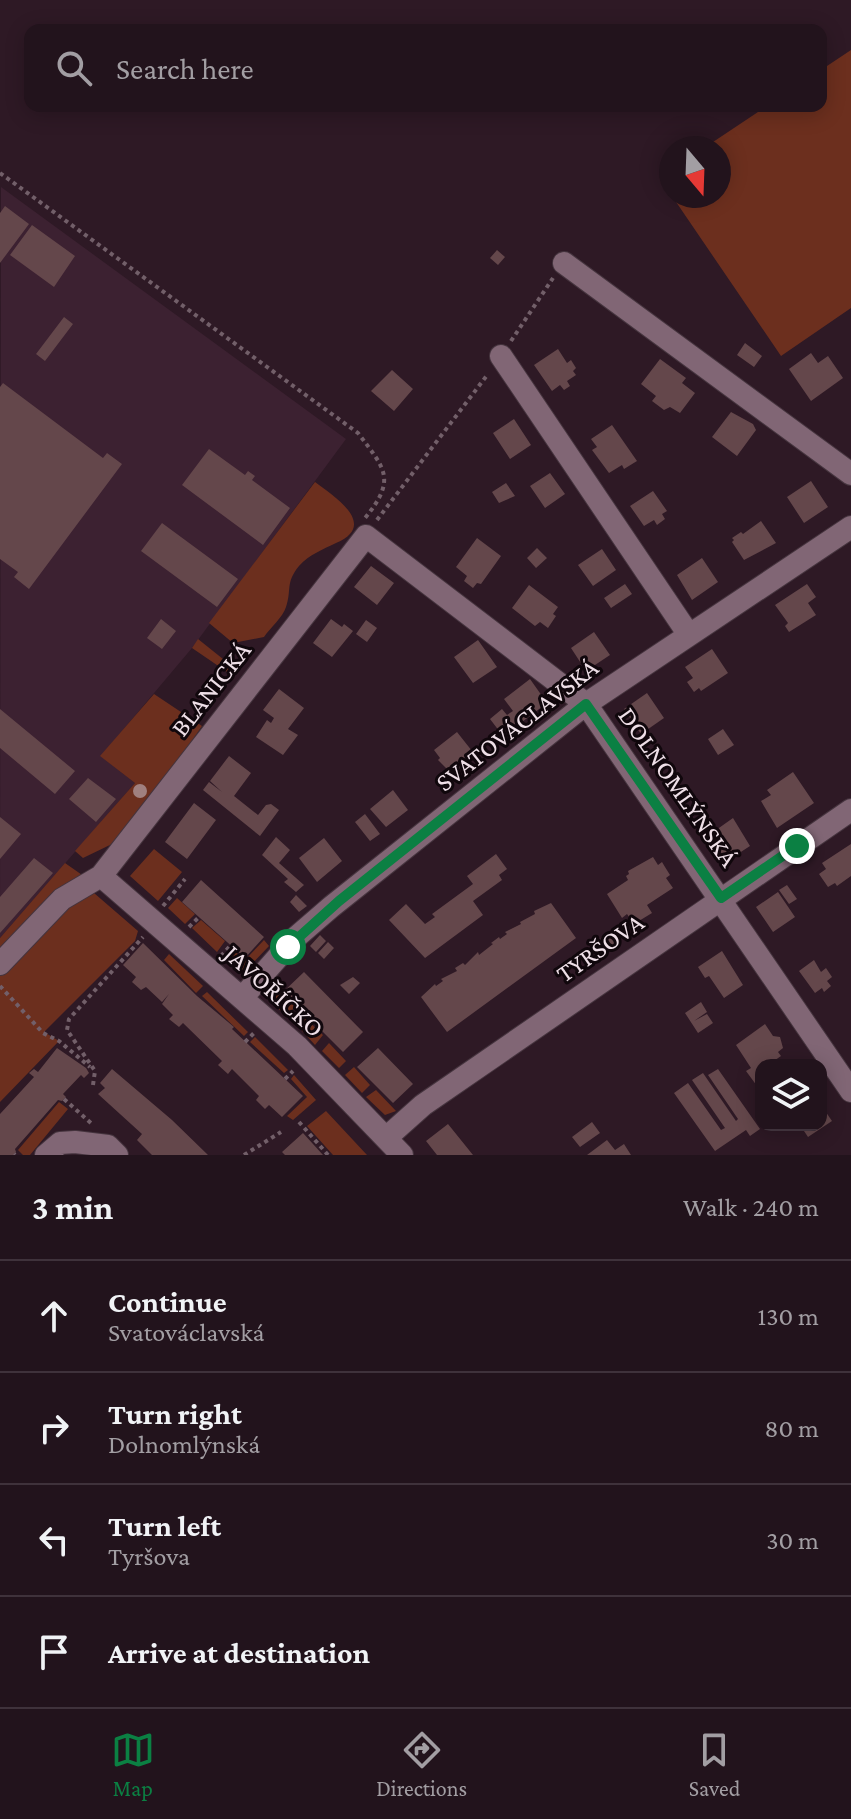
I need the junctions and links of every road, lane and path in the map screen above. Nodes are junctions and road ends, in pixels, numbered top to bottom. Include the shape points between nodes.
1 (0, 173) edge
2 (564, 263) joint
3 (501, 356) junction
4 (851, 474) edge
5 (851, 527) edge
6 (364, 528) junction
7 (689, 635) junction
8 (586, 704) junction
9 (851, 810) edge
10 (101, 876) junction
11 (185, 879) dead end
12 (721, 898) junction
13 (162, 908) dead end
14 (199, 917) dead end
15 (187, 929) dead end
16 (150, 930) dead end
17 (231, 945) dead end
18 (219, 958) dead end
19 (0, 964) edge
20 (0, 986) edge
21 (242, 998) junction
22 (67, 1030) junction
23 (59, 1041) junction
24 (298, 1067) dead end
25 (95, 1071) junction
26 (285, 1079) dead end
27 (93, 1085) dead end
28 (851, 1091) edge
29 (64, 1099) dead end
30 (74, 1108) dead end
31 (299, 1122) dead end
32 (281, 1132) dead end
33 (386, 1138) junction
34 (46, 1155) edge
35 (117, 1155) edge
36 (244, 1155) edge
37 (328, 1155) edge
38 (402, 1155) edge

1 - 6 path via 358,433 380,463 385,484
2 - 3 path
2 - 4 street
3 - 6 path
3 - 7 street
5 - 7 street, SVATOVÁCLAVSKÁ
6 - 8 street, DOLNOMLÝNSKÁ
6 - 10 street, BLANICKÁ
7 - 8 street, SVATOVÁCLAVSKÁ
8 - 12 street, DOLNOMLÝNSKÁ
8 - 21 street, SVATOVÁCLAVSKÁ via 331,907 294,939
9 - 12 street, TYRŠOVA
10 - 19 street via 62,899
10 - 21 street, JAVOŘÍČKO
11 - 13 path
12 - 28 street, DOLNOMLÝNSKÁ
12 - 33 street, TYRŠOVA via 423,1105
14 - 15 path
16 - 22 path via 75,1010
17 - 18 path
20 - 23 path via 43,1033
21 - 33 street, JAVOŘÍČKO
22 - 23 path
22 - 25 path
23 - 25 path
24 - 26 path
25 - 27 path
29 - 30 path
31 - 37 path
32 - 36 path
33 - 38 street, JAVOŘÍČKO
34 - 35 street via 60,1143 75,1142 108,1146

